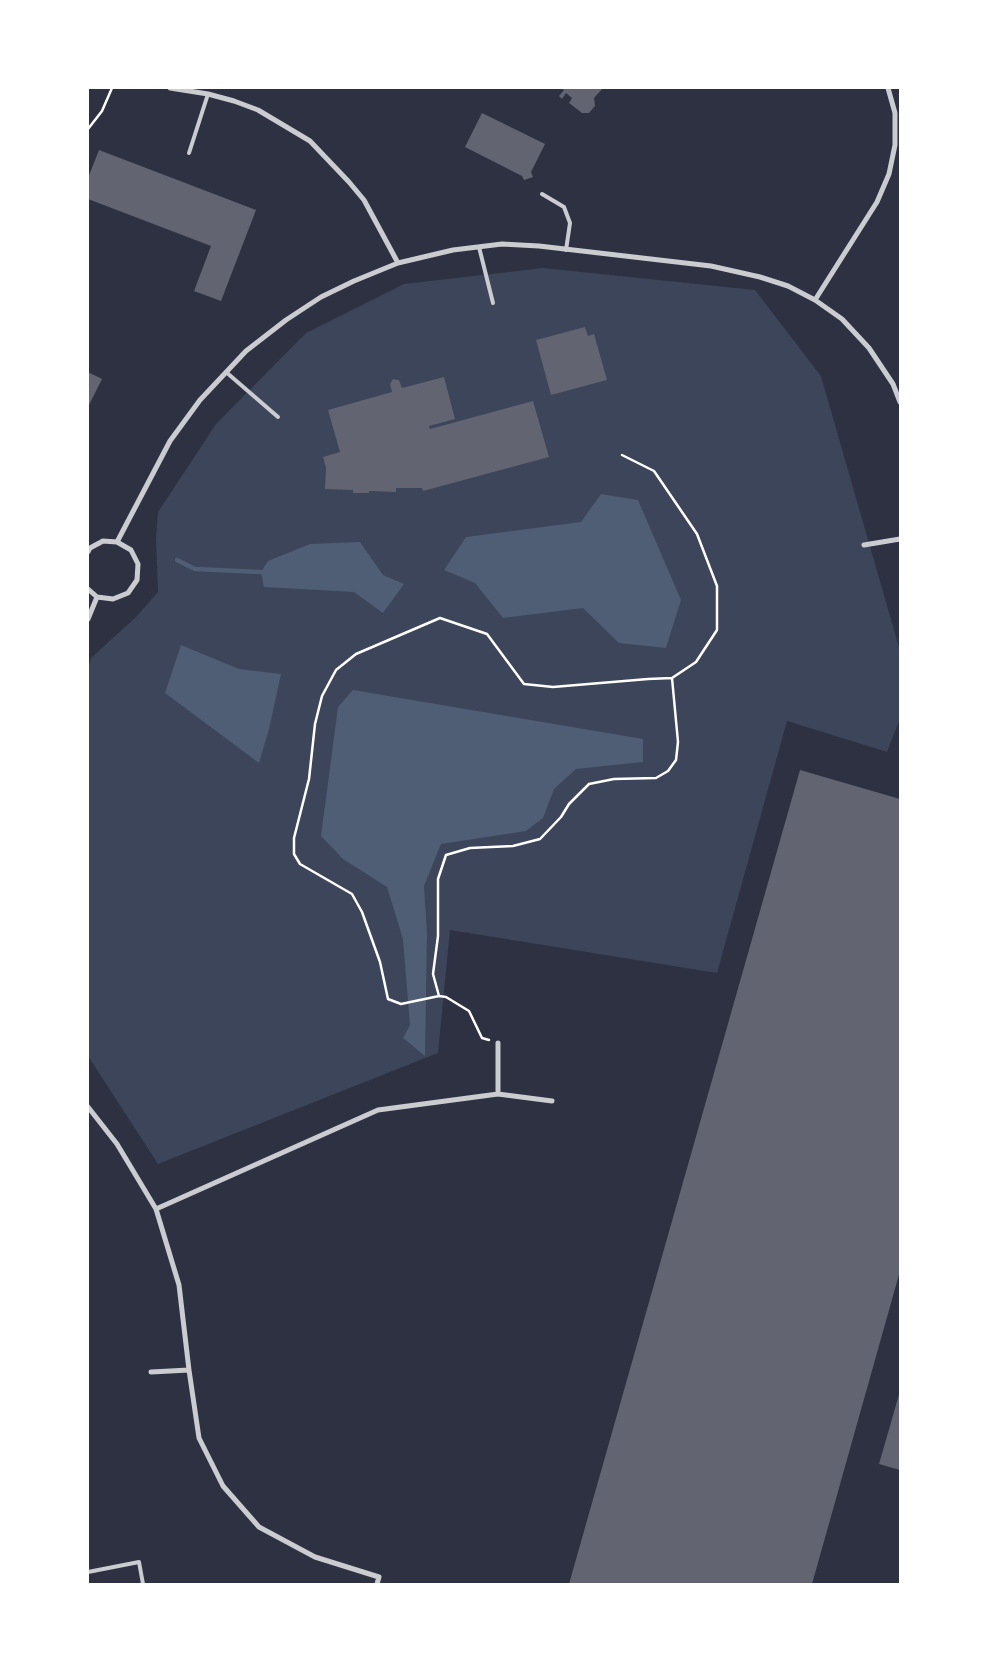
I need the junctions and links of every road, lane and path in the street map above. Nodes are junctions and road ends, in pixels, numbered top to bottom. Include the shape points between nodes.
1 (112, 88) edge
2 (170, 88) edge
3 (888, 88) edge
4 (208, 94) junction
5 (88, 129) edge
6 (189, 154) dead end
7 (542, 194) dead end
8 (479, 247) junction
9 (566, 250) junction
10 (398, 264) junction
11 (815, 300) junction
12 (493, 303) dead end
13 (226, 372) junction
14 (900, 402) edge
15 (278, 417) dead end
16 (622, 455) dead end
17 (900, 539) edge
18 (117, 542) junction
19 (864, 545) dead end
20 (88, 552) edge
21 (88, 589) edge
22 (97, 597) junction
23 (88, 619) edge
24 (672, 678) junction
25 (439, 996) junction
26 (498, 1043) joint
27 (498, 1094) junction
28 (552, 1101) dead end
29 (88, 1107) edge
30 (156, 1209) junction
31 (189, 1370) junction
32 (151, 1372) dead end
33 (88, 1572) edge
34 (143, 1584) edge
35 (377, 1584) edge

1 - 5 path
2 - 4 street
3 - 11 street via 895,113 895,144 889,174 877,202
4 - 6 lane
4 - 10 street via 258,110 310,141 364,200
7 - 9 lane via 564,207 570,223
8 - 9 street via 502,244
8 - 10 street
8 - 12 lane
9 - 11 street via 737,270 788,286
10 - 13 street via 354,280 321,298 246,350
11 - 14 street via 842,319 869,348 893,384
13 - 15 lane
13 - 18 street via 200,400 170,441
16 - 24 path via 654,471 697,534 717,586 717,630 696,662
17 - 19 street
18 - 20 street via 103,541
18 - 22 street via 131,550 135,557 137,580 128,593 113,599
21 - 22 street
22 - 23 street
24 - 25 path via 678,742 676,760 668,771 656,778 614,779 589,784 540,838 513,846 470,848 446,855 438,879 434,974
24 - 25 path via 553,687 524,684 487,634 440,618 356,654 336,670 322,696 315,724 309,779 294,838 294,854 300,864 352,894 380,962 388,999 401,1004
25 - 26 path via 469,1011 482,1038
26 - 27 street
27 - 28 street
27 - 30 street via 378,1110
29 - 30 street via 117,1144
30 - 31 street via 179,1285
31 - 32 street
31 - 35 street via 199,1438 223,1486 259,1527 315,1557 379,1577
33 - 34 lane via 139,1562

